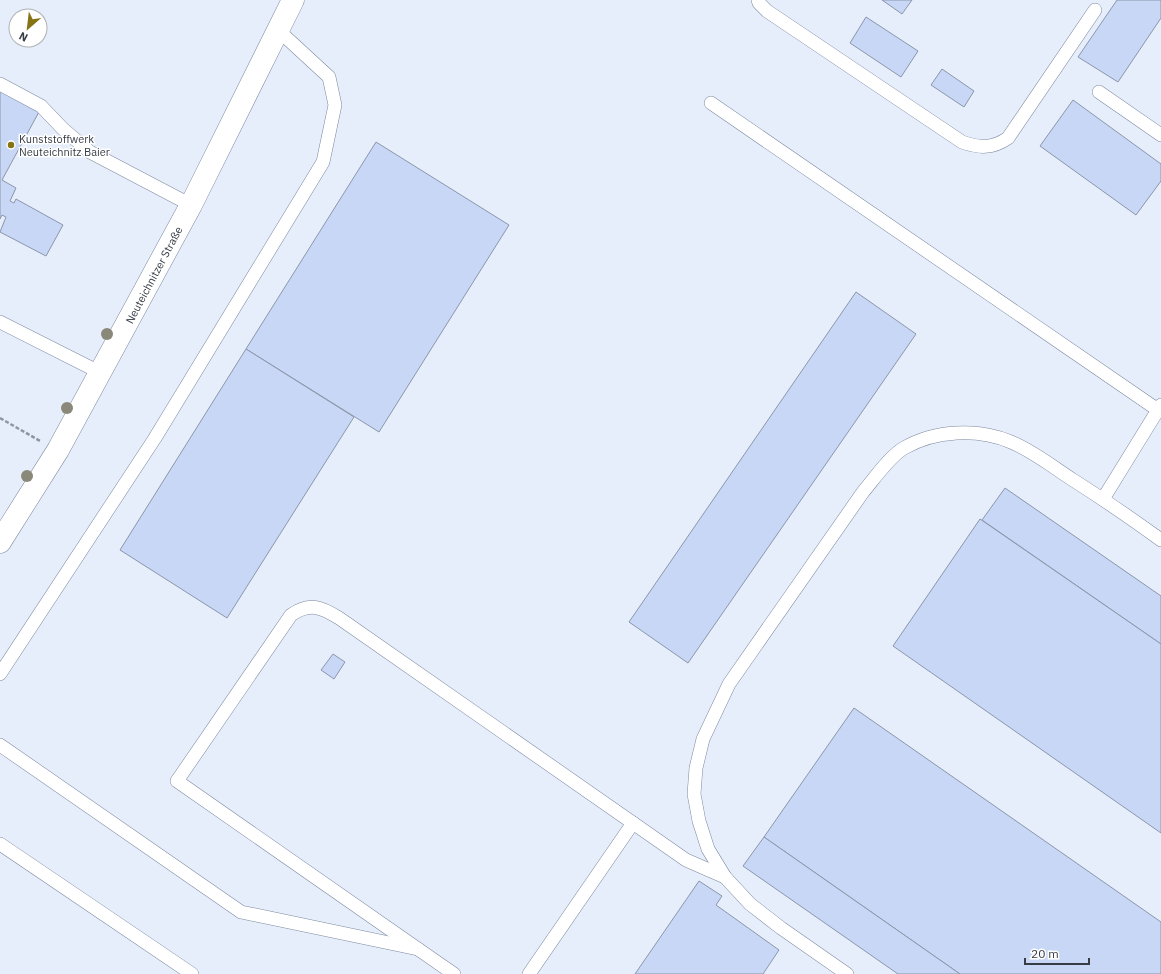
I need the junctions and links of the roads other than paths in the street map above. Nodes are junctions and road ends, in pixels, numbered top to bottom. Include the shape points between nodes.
1 (293, 0) edge
2 (758, 0) edge
3 (1095, 10) dead end
4 (278, 30) junction
5 (0, 84) edge
6 (1100, 92) dead end
7 (712, 103) dead end
8 (1161, 135) edge
9 (191, 205) junction
10 (0, 322) edge
11 (101, 373) junction
12 (1159, 407) edge
13 (1103, 499) junction
14 (1161, 540) edge
15 (0, 542) edge
16 (0, 674) edge
17 (0, 745) edge
18 (633, 823) junction
19 (0, 844) edge
20 (725, 877) junction
21 (418, 949) junction
22 (192, 974) edge
23 (454, 974) edge
24 (529, 974) edge
25 (847, 974) edge

1 - 4 street, Neuteichnitzer Straße
2 - 3 lane via 767,10 962,142 973,146 998,145 1008,138
4 - 9 street, Neuteichnitzer Straße
4 - 16 lane via 329,77 335,105 323,162 155,438
5 - 9 lane via 41,106 90,152
6 - 8 lane
7 - 12 lane
9 - 11 street, Neuteichnitzer Straße
10 - 11 lane
11 - 15 street, Neuteichnitzer Straße via 58,450
12 - 13 lane
13 - 14 lane
13 - 20 lane via 1032,453 1010,442 975,433 957,432 924,440 904,448 887,464 863,492 729,684 702,739 694,794 708,849
17 - 21 lane via 241,912
18 - 20 lane via 686,860
18 - 21 lane via 339,618 326,610 312,606 300,609 291,615 177,781
18 - 24 lane
19 - 22 lane
20 - 25 lane via 750,904
21 - 23 lane

